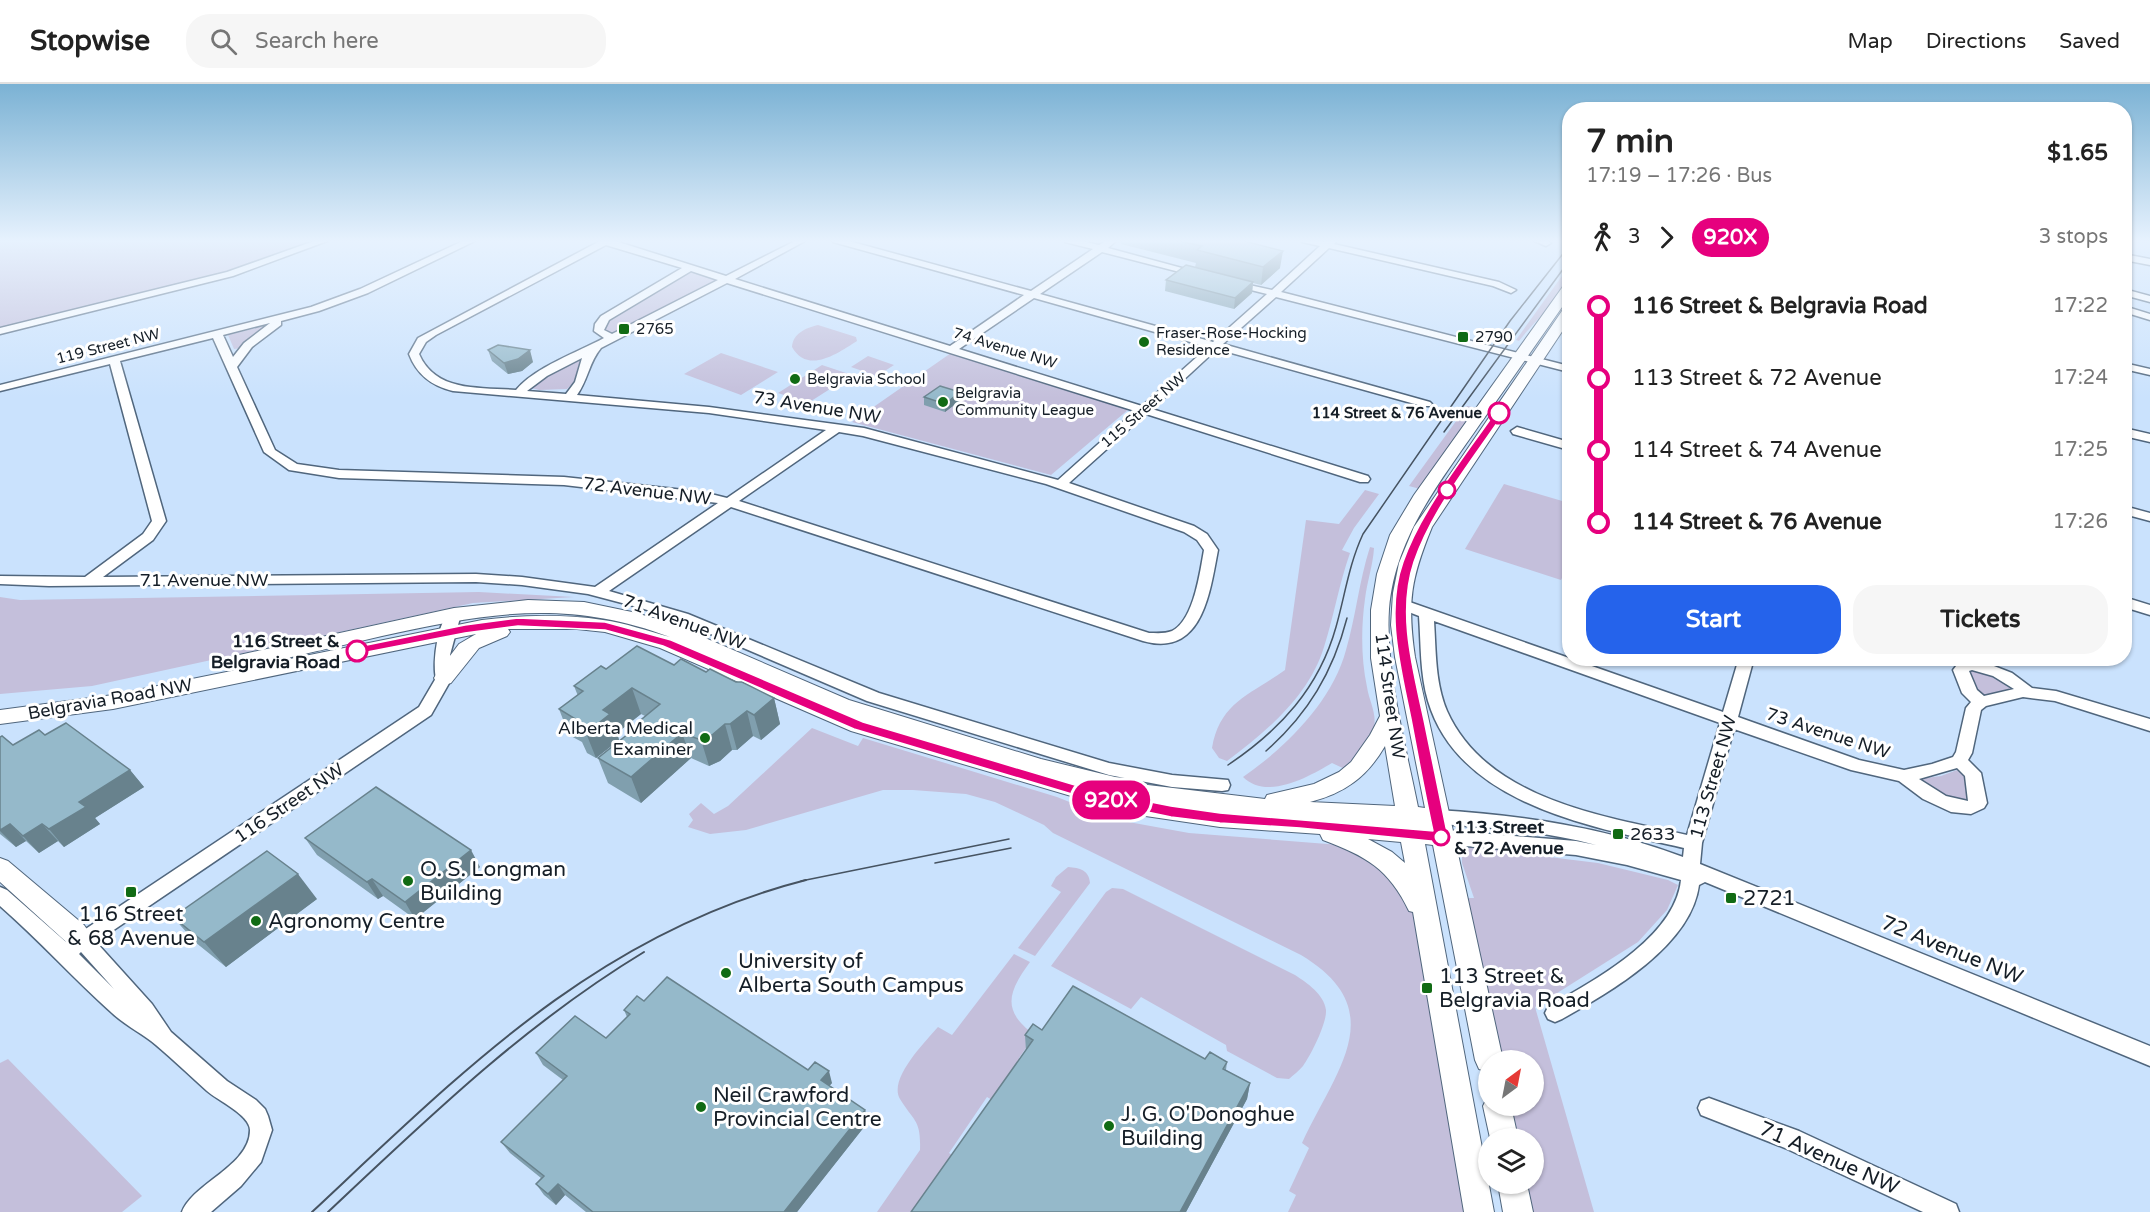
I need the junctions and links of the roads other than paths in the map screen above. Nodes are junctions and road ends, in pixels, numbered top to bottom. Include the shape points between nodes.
1 (155, 293) edge
2 (359, 293) edge
3 (507, 293) edge
4 (648, 293) edge
5 (701, 293) edge
6 (772, 293) edge
7 (1027, 293) edge
8 (1275, 293) joint
9 (1032, 294) junction
10 (2132, 294) edge
11 (2150, 299) edge
12 (1562, 300) edge
13 (2132, 312) edge
14 (293, 316) junction
15 (2150, 317) edge
16 (1562, 319) edge
17 (0, 331) edge
18 (218, 334) junction
19 (612, 338) junction
20 (600, 345) junction
21 (1215, 347) junction
22 (952, 349) junction
23 (1528, 358) junction
24 (114, 360) junction
25 (232, 366) junction
26 (1562, 367) edge
27 (2132, 368) edge
28 (2150, 372) edge
29 (0, 388) edge
30 (519, 394) junction
31 (570, 397) junction
32 (1426, 404) dead end
33 (1144, 409) junction
34 (837, 428) junction
35 (1517, 431) dead end
36 (2132, 434) edge
37 (2150, 438) edge
38 (1562, 444) edge
39 (1364, 479) dead end
40 (1060, 485) junction
41 (729, 502) junction
42 (2132, 512) edge
43 (2150, 517) edge
44 (0, 580) edge
45 (90, 580) junction
46 (597, 592) junction
47 (1401, 604) junction
48 (2132, 604) edge
49 (2150, 610) edge
50 (1426, 613) junction
51 (543, 622) junction
52 (451, 623) junction
53 (1174, 636) joint
54 (1562, 661) edge
55 (1575, 666) edge
56 (1744, 666) edge
57 (1964, 666) edge
58 (1974, 666) edge
59 (444, 678) junction
60 (2027, 692) junction
61 (1981, 702) junction
62 (0, 704) edge
63 (1390, 716) junction
64 (0, 717) edge
65 (1729, 721) junction
66 (2150, 725) edge
67 (1959, 761) junction
68 (1904, 776) junction
69 (1222, 784) dead end
70 (1255, 805) junction
71 (1300, 823) junction
72 (1439, 827) junction
73 (1412, 834) junction
74 (1693, 843) junction
75 (0, 868) edge
76 (1691, 871) junction
77 (0, 895) edge
78 (1429, 931) junction
79 (74, 947) junction
80 (1555, 1013) dead end
81 (1487, 1050) edge
82 (2150, 1056) edge
83 (1709, 1108) dead end
84 (1515, 1194) edge
85 (193, 1212) edge
86 (1479, 1212) edge
87 (1518, 1212) edge
88 (1948, 1212) edge

1 - 17 street
2 - 14 street, 119 Street NW
3 - 30 street, 73 Avenue NW via 432,333 422,340 414,354 420,367 438,384
4 - 19 street via 600,324 599,331
5 - 19 street
6 - 22 street, 74 Avenue NW
7 - 9 street
8 - 21 street, 115 Street NW
8 - 23 street
9 - 21 street
9 - 22 street
10 - 11 street
12 - 23 main road, 114 Street NW
13 - 15 street
14 - 18 street, 119 Street NW
14 - 25 street, 119 Street NW via 256,338
16 - 23 main road, 114 Street NW
18 - 24 street, 119 Street NW
18 - 25 street, 72 Avenue NW
19 - 20 street
20 - 30 street via 543,374
20 - 31 street via 589,354 581,380
21 - 32 street
21 - 33 street, 115 Street NW
22 - 33 street, 74 Avenue NW
23 - 26 street
23 - 47 main road, 114 Street NW via 1423,527 1408,563
23 - 63 main road, 114 Street NW via 1420,500 1394,548 1380,610 1381,658
24 - 29 street, 119 Street NW
24 - 45 street via 159,521 148,537
25 - 41 street, 72 Avenue NW via 270,452 293,467 339,474 564,481
27 - 28 street
30 - 31 street, 73 Avenue NW
31 - 34 street, 73 Avenue NW via 709,410
33 - 39 street, 74 Avenue NW
33 - 40 street, 115 Street NW
34 - 40 street, 73 Avenue NW
34 - 41 street
35 - 38 street
36 - 37 street
40 - 53 street, 73 Avenue NW via 1189,529 1210,547 1194,619
41 - 46 street
41 - 53 street, 72 Avenue NW via 1132,634 1148,638
42 - 43 street
44 - 45 street, 71 Avenue NW
45 - 46 street, 71 Avenue NW via 476,578
46 - 69 street, 71 Avenue NW via 682,617 873,697 1109,769 1172,781
47 - 50 street, 73 Avenue NW
47 - 72 main road, 114 Street NW via 1405,657
48 - 49 street
50 - 54 street, 73 Avenue NW
50 - 74 street via 1436,702 1446,725 1469,754 1499,779 1547,805
51 - 52 main road, Belgravia Road NW
51 - 59 main road via 470,644
51 - 71 main road, Belgravia Road NW via 605,626 667,643 858,726 1095,796 1171,812
52 - 59 street, 116 Street NW via 441,671
52 - 62 main road, Belgravia Road NW via 120,688
52 - 64 main road, Belgravia Road NW via 113,702
52 - 70 main road, Belgravia Road NW via 486,609 553,607 632,618 695,640 831,700 936,735 1147,793
55 - 65 street, 73 Avenue NW
56 - 65 street, 113 Street NW
57 - 61 street via 1961,670 1970,693
58 - 60 street via 2018,683
59 - 79 street, 116 Street NW via 426,711
60 - 61 street
60 - 66 street via 2056,696
61 - 67 street via 1974,708
63 - 70 main road via 1367,760 1349,777 1328,789
63 - 73 main road, 114 Street NW
65 - 68 street, 73 Avenue NW via 1857,766
65 - 74 street, 113 Street NW
67 - 68 street, 73 Avenue NW
67 - 68 street, 73 Avenue NW via 1974,776 1978,803 1973,808 1951,805
70 - 73 main road, Belgravia Road NW
71 - 73 main road, Belgravia Road NW
71 - 78 main road via 1365,846 1386,858 1412,888
72 - 73 main road
72 - 73 main road, Belgravia Road NW
72 - 76 street, 72 Avenue NW
72 - 76 street, 72 Avenue NW via 1458,832 1548,836 1566,831 1622,843
72 - 81 main road
73 - 78 main road
74 - 76 street, 113 Street NW
75 - 79 main road via 75,932
76 - 80 street, 113 Street NW via 1685,904 1649,950 1599,988
76 - 82 street, 72 Avenue NW
77 - 79 street
78 - 86 main road
79 - 85 street via 96,987 219,1088 254,1111 261,1130 253,1154 233,1178
83 - 88 street, 71 Avenue NW via 1791,1139
84 - 87 main road

